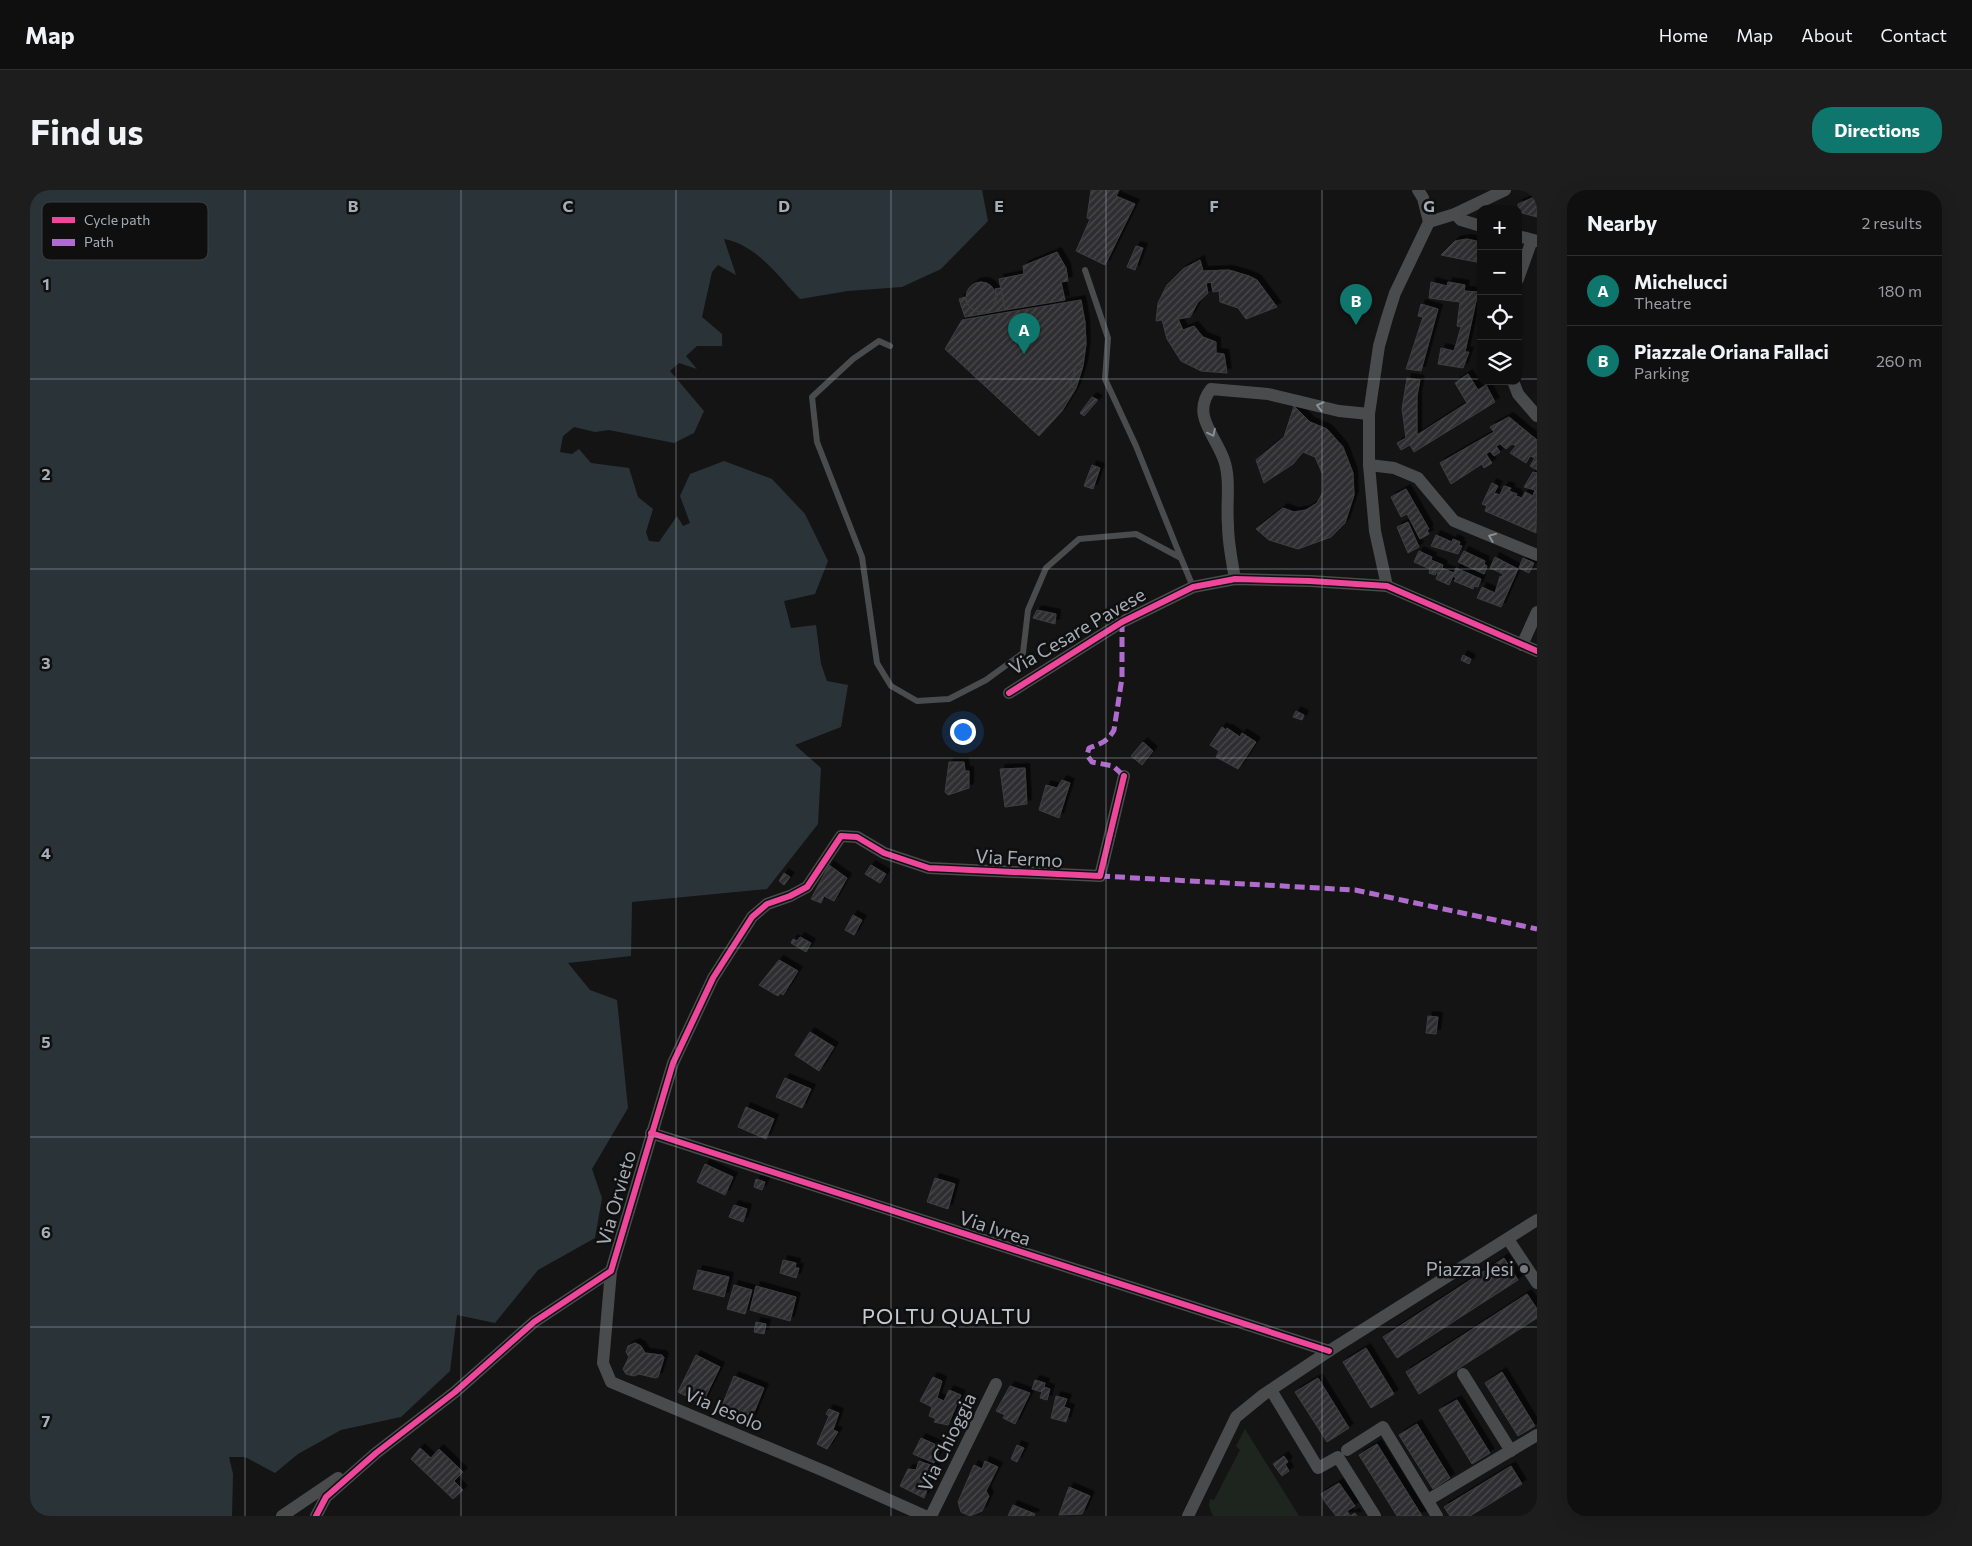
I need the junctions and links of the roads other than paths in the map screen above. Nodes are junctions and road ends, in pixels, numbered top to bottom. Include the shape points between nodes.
1 (1418, 190) edge
2 (1505, 190) edge
3 (1455, 214) junction
4 (1428, 222) junction
5 (1477, 225) edge
6 (1534, 240) edge
7 (1522, 269) edge
8 (1085, 270) dead end
9 (890, 346) dead end
10 (1515, 385) edge
11 (1368, 414) junction
12 (1537, 416) edge
13 (1369, 465) junction
14 (1537, 555) edge
15 (1181, 558) junction
16 (1235, 579) junction
17 (1387, 586) junction
18 (1193, 587) junction
19 (1537, 612) edge
20 (1522, 645) junction
21 (1537, 651) edge
22 (1009, 692) dead end
23 (1124, 776) dead end
24 (841, 836) joint
25 (651, 1133) junction
26 (1537, 1220) edge
27 (1508, 1239) junction
28 (610, 1271) junction
29 (1537, 1282) edge
30 (1330, 1351) junction
31 (1463, 1374) dead end
32 (996, 1384) dead end
33 (1271, 1390) junction
34 (1537, 1435) edge
35 (1347, 1450) dead end
36 (1511, 1451) junction
37 (376, 1453) junction
38 (1428, 1500) junction
39 (282, 1516) edge
40 (316, 1516) edge
41 (925, 1516) edge
42 (932, 1516) edge
43 (1188, 1516) edge
44 (1375, 1516) edge
45 (1438, 1516) edge

1 - 4 street
2 - 3 street
3 - 4 street
3 - 5 street via 1460,220
4 - 11 street via 1389,312 1379,346
6 - 7 street
8 - 15 lane via 1108,338 1105,379
9 - 15 lane via 879,341 854,358 812,397 817,442 862,557 877,663 891,686 917,701 949,699 986,680 1023,653 1028,610 1046,568 1079,539 1136,534
10 - 12 street
11 - 13 street
11 -> 16 street via 1339,411 1268,394 1211,389 1204,399 1202,414 1228,472 1228,526
14 -> 13 street via 1454,521 1418,478 1394,468
13 - 17 street via 1375,531
15 - 18 lane
16 - 17 street, Via Cesare Pavese
16 - 18 street, Via Cesare Pavese
17 - 20 street, Via Cesare Pavese
18 - 22 street, Via Cesare Pavese via 1122,622
19 - 20 street
20 - 21 street, Via Cesare Pavese
23 - 24 street, Via Fermo via 1100,876 929,868 884,854 858,837
24 - 25 street, Via Orvieto via 807,887 767,904 752,917 718,970 688,1026
25 - 28 street, Via Orvieto
25 - 30 street, Via Ivrea
26 - 27 street
27 - 29 street
27 - 30 street
28 - 37 street, Via Orvieto via 534,1322 455,1392
28 - 41 street, Via Jesolo via 603,1363 611,1382
30 - 33 street
31 - 36 street
32 - 42 street, Via Chioggia
33 - 43 street via 1236,1417
33 - 44 street via 1318,1468 1338,1457
34 - 36 street
35 - 38 street via 1383,1427
36 - 38 street
37 - 39 street
37 - 40 street, Via Orvieto via 326,1497
38 - 45 street

